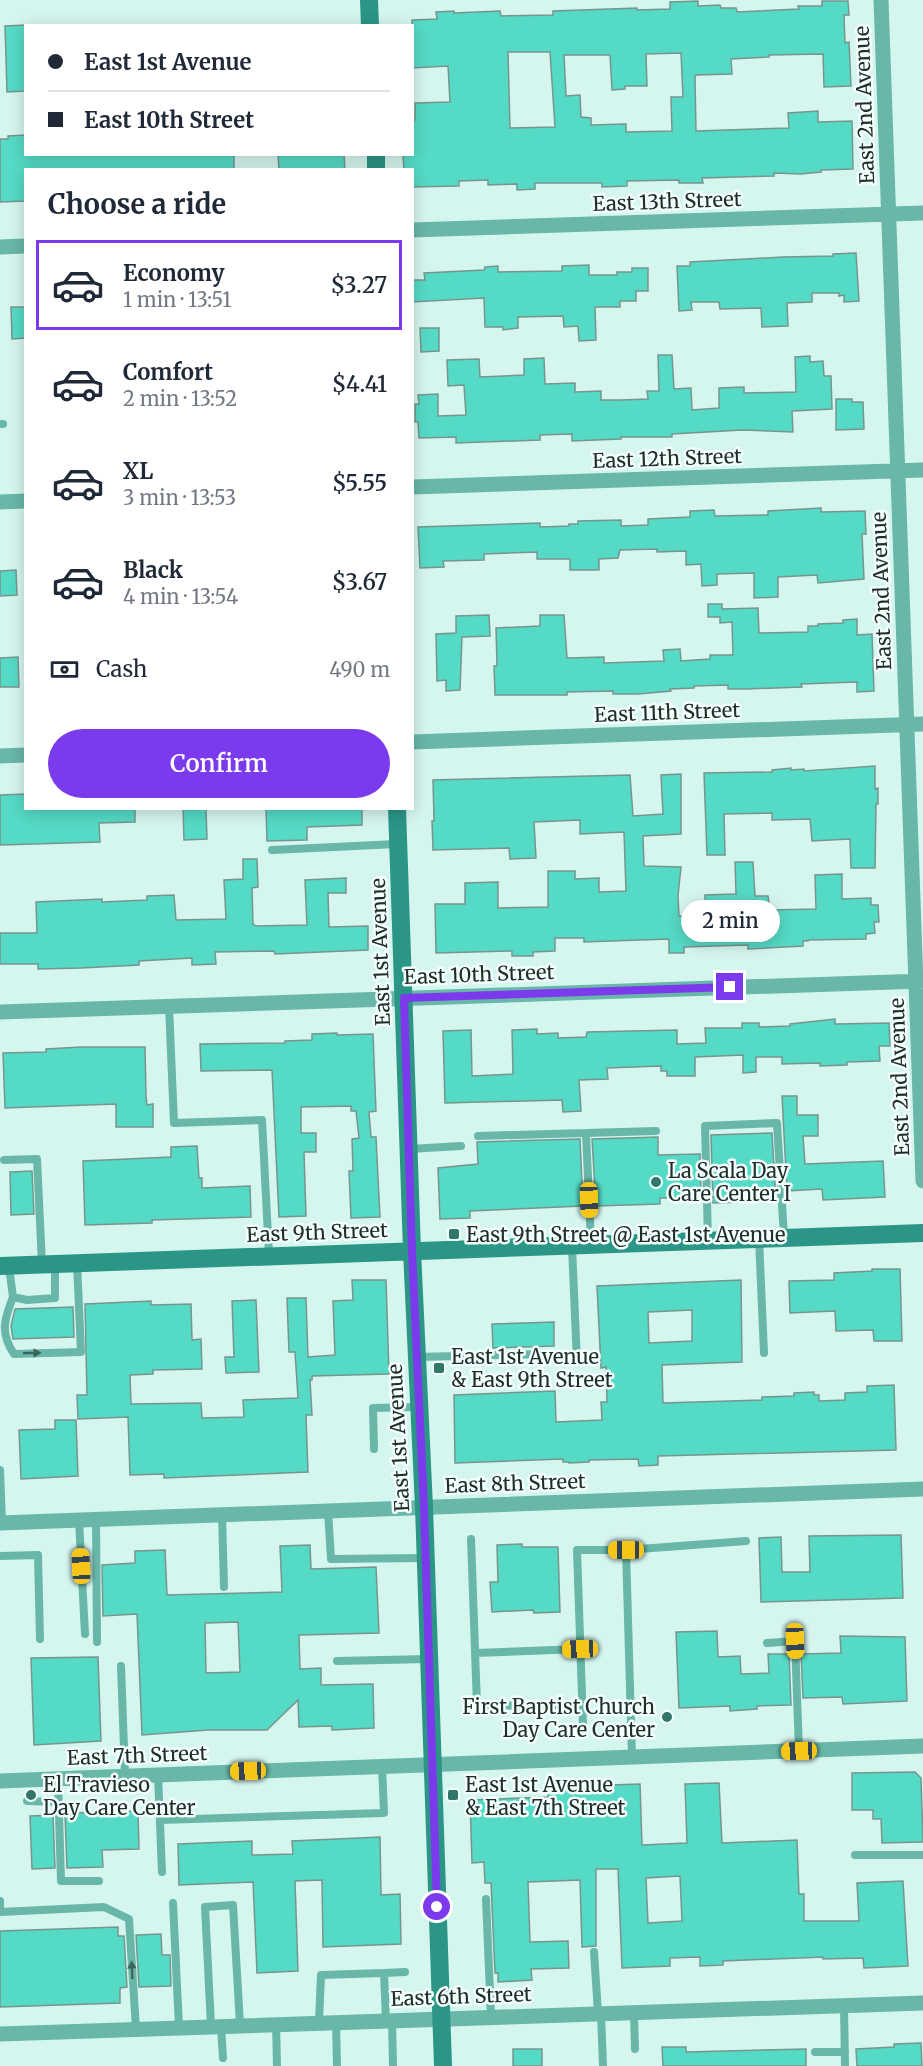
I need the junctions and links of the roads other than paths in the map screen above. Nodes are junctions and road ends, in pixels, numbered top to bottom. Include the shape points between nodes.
1 (369, 0) edge
2 (881, 0) edge
3 (370, 24) edge
4 (923, 213) edge
5 (889, 214) junction
6 (414, 230) edge
7 (24, 246) edge
8 (0, 247) edge
9 (923, 470) edge
10 (897, 471) junction
11 (414, 487) edge
12 (24, 501) edge
13 (0, 502) edge
14 (923, 724) edge
15 (906, 725) junction
16 (414, 742) edge
17 (24, 755) edge
18 (0, 756) edge
19 (397, 810) edge
20 (399, 844) junction
21 (272, 850) dead end
22 (920, 981) edge
23 (404, 998) junction
24 (169, 1006) junction
25 (0, 1012) edge
26 (656, 1131) dead end
27 (586, 1133) junction
28 (478, 1136) dead end
29 (461, 1146) dead end
30 (409, 1149) junction
31 (4, 1160) dead end
32 (923, 1181) edge
33 (923, 1233) edge
34 (784, 1238) junction
35 (759, 1239) junction
36 (708, 1241) junction
37 (591, 1245) junction
38 (572, 1246) junction
39 (412, 1251) junction
40 (269, 1256) junction
41 (77, 1263) junction
42 (48, 1264) junction
43 (4, 1265) edge
44 (14, 1297) junction
45 (764, 1353) dead end
46 (546, 1354) dead end
47 (417, 1358) junction
48 (577, 1362) dead end
49 (420, 1407) junction
50 (374, 1449) dead end
51 (0, 1470) edge
52 (923, 1489) edge
53 (424, 1507) junction
54 (328, 1511) junction
55 (222, 1515) junction
56 (79, 1520) junction
57 (96, 1520) junction
58 (1, 1523) edge
59 (471, 1539) dead end
60 (746, 1541) dead end
61 (626, 1550) junction
62 (0, 1556) edge
63 (426, 1558) junction
64 (225, 1587) dead end
65 (86, 1634) dead end
66 (40, 1639) dead end
67 (97, 1642) dead end
68 (767, 1643) dead end
69 (580, 1649) junction
70 (476, 1653) junction
71 (429, 1659) junction
72 (338, 1661) dead end
73 (121, 1666) dead end
74 (582, 1705) junction
75 (583, 1725) dead end
76 (923, 1746) edge
77 (799, 1751) junction
78 (632, 1757) junction
79 (432, 1763) junction
80 (382, 1766) junction
81 (158, 1775) junction
82 (125, 1776) junction
83 (58, 1779) junction
84 (0, 1781) edge
85 (27, 1801) dead end
86 (59, 1802) junction
87 (160, 1820) junction
88 (855, 1855) dead end
89 (923, 1855) edge
90 (162, 1872) dead end
91 (99, 1881) dead end
92 (486, 1899) dead end
93 (0, 1901) edge
94 (173, 1903) dead end
95 (0, 1912) edge
96 (594, 1952) dead end
97 (405, 1972) dead end
98 (384, 1973) junction
99 (923, 2003) edge
100 (844, 2005) junction
101 (634, 2012) junction
102 (599, 2013) junction
103 (491, 2016) junction
104 (441, 2018) junction
105 (389, 2020) junction
106 (319, 2022) junction
107 (336, 2022) junction
108 (276, 2024) junction
109 (240, 2025) junction
110 (216, 2026) junction
111 (179, 2027) junction
112 (136, 2029) junction
113 (0, 2034) edge
114 (635, 2049) dead end
115 (815, 2052) dead end
116 (845, 2052) junction
117 (223, 2058) dead end
118 (277, 2066) edge
119 (337, 2066) edge
120 (393, 2066) edge
121 (443, 2066) edge
122 (603, 2066) edge
123 (845, 2066) edge

1 - 3 street
2 - 5 street, East 2nd Avenue
4 - 5 street, East 13th Street
5 - 6 street, East 13th Street
5 - 10 street, East 2nd Avenue
7 - 8 street
9 - 10 street, East 12th Street
10 - 11 street, East 12th Street
10 - 15 street, East 2nd Avenue
12 - 13 street
14 - 15 street, East 11th Street
15 - 16 street, East 11th Street
15 - 22 street, East 2nd Avenue
17 - 18 street
19 - 20 street, East 1st Avenue
20 - 21 lane
20 - 23 street, East 1st Avenue
22 - 23 street, East 10th Street
22 - 32 street, East 2nd Avenue
23 - 24 street, East 10th Street
23 - 30 street, East 1st Avenue
24 - 25 street, East 10th Street
24 - 40 lane via 174,1123 262,1120
26 - 27 lane
27 - 28 lane
27 - 37 lane
29 - 30 lane
30 - 39 street, East 1st Avenue
31 - 42 lane via 37,1159
33 - 34 street, East 9th Street
34 - 35 street, East 9th Street
34 - 36 lane via 777,1123 705,1126
35 - 36 street, East 9th Street
35 - 45 lane
36 - 37 street, East 9th Street
37 - 38 street, East 9th Street
38 - 39 street, East 9th Street
38 - 48 lane
39 - 40 street, East 9th Street
39 - 47 street, East 1st Avenue
40 - 41 street, East 9th Street
41 - 42 street, East 9th Street
44 -> 41 lane via 4,1322 6,1343 14,1354 81,1352
42 - 43 street, East 9th Street
42 - 44 lane via 55,1298
43 - 44 lane
46 - 47 lane
47 - 49 street, East 1st Avenue
49 - 50 lane via 373,1408
49 - 53 street, East 1st Avenue
51 - 58 lane
52 - 53 street, East 8th Street
53 - 54 street, East 8th Street
53 - 63 street, East 1st Avenue
54 - 55 street, East 8th Street
54 - 63 lane via 331,1559
55 - 57 street, East 8th Street
55 - 64 lane
56 - 57 street, East 8th Street
56 - 58 street, East 8th Street
56 - 65 lane
57 - 67 lane
59 - 70 lane
60 - 61 lane
61 - 69 lane via 577,1550
61 - 78 lane
62 - 66 lane via 38,1555
63 - 71 street, East 1st Avenue
68 - 77 lane via 795,1641
69 - 70 lane
69 - 74 lane
70 - 74 lane via 477,1706
71 - 72 lane
71 - 79 street, East 1st Avenue
73 - 82 lane
74 - 75 lane
76 - 77 street, East 7th Street
77 - 78 street, East 7th Street
78 - 79 street, East 7th Street
79 - 80 street, East 7th Street
79 - 104 street, East 1st Avenue
80 - 81 street, East 7th Street
80 - 87 lane via 384,1813
81 - 82 street, East 7th Street
81 - 87 lane
82 - 83 street, East 7th Street
83 - 84 street, East 7th Street
83 - 86 lane
85 - 86 lane
86 - 91 lane via 61,1881
87 - 90 lane
88 - 89 lane
92 - 103 lane
93 - 95 lane
94 - 111 lane
112 -> 95 lane via 129,1919 104,1907
96 - 102 lane
97 - 98 lane
98 - 105 lane
98 - 106 lane via 321,1975
99 - 100 street, East 6th Street
100 - 101 street, East 6th Street
100 - 116 lane
101 - 102 street, East 6th Street
101 - 114 lane
102 - 103 street, East 6th Street
102 - 122 lane
103 - 104 street, East 6th Street
104 - 105 street, East 6th Street
104 - 121 street, East 1st Avenue
105 - 107 street, East 6th Street
105 - 120 lane
106 - 107 street, East 6th Street
106 - 108 street, East 6th Street
107 - 119 lane
108 - 109 street, East 6th Street
108 - 118 lane
109 - 110 street, East 6th Street
109 - 110 lane via 233,1905 205,1907
110 - 111 street, East 6th Street
110 - 117 lane
111 - 112 street, East 6th Street
112 - 113 street, East 6th Street
115 - 116 lane
116 - 123 lane

